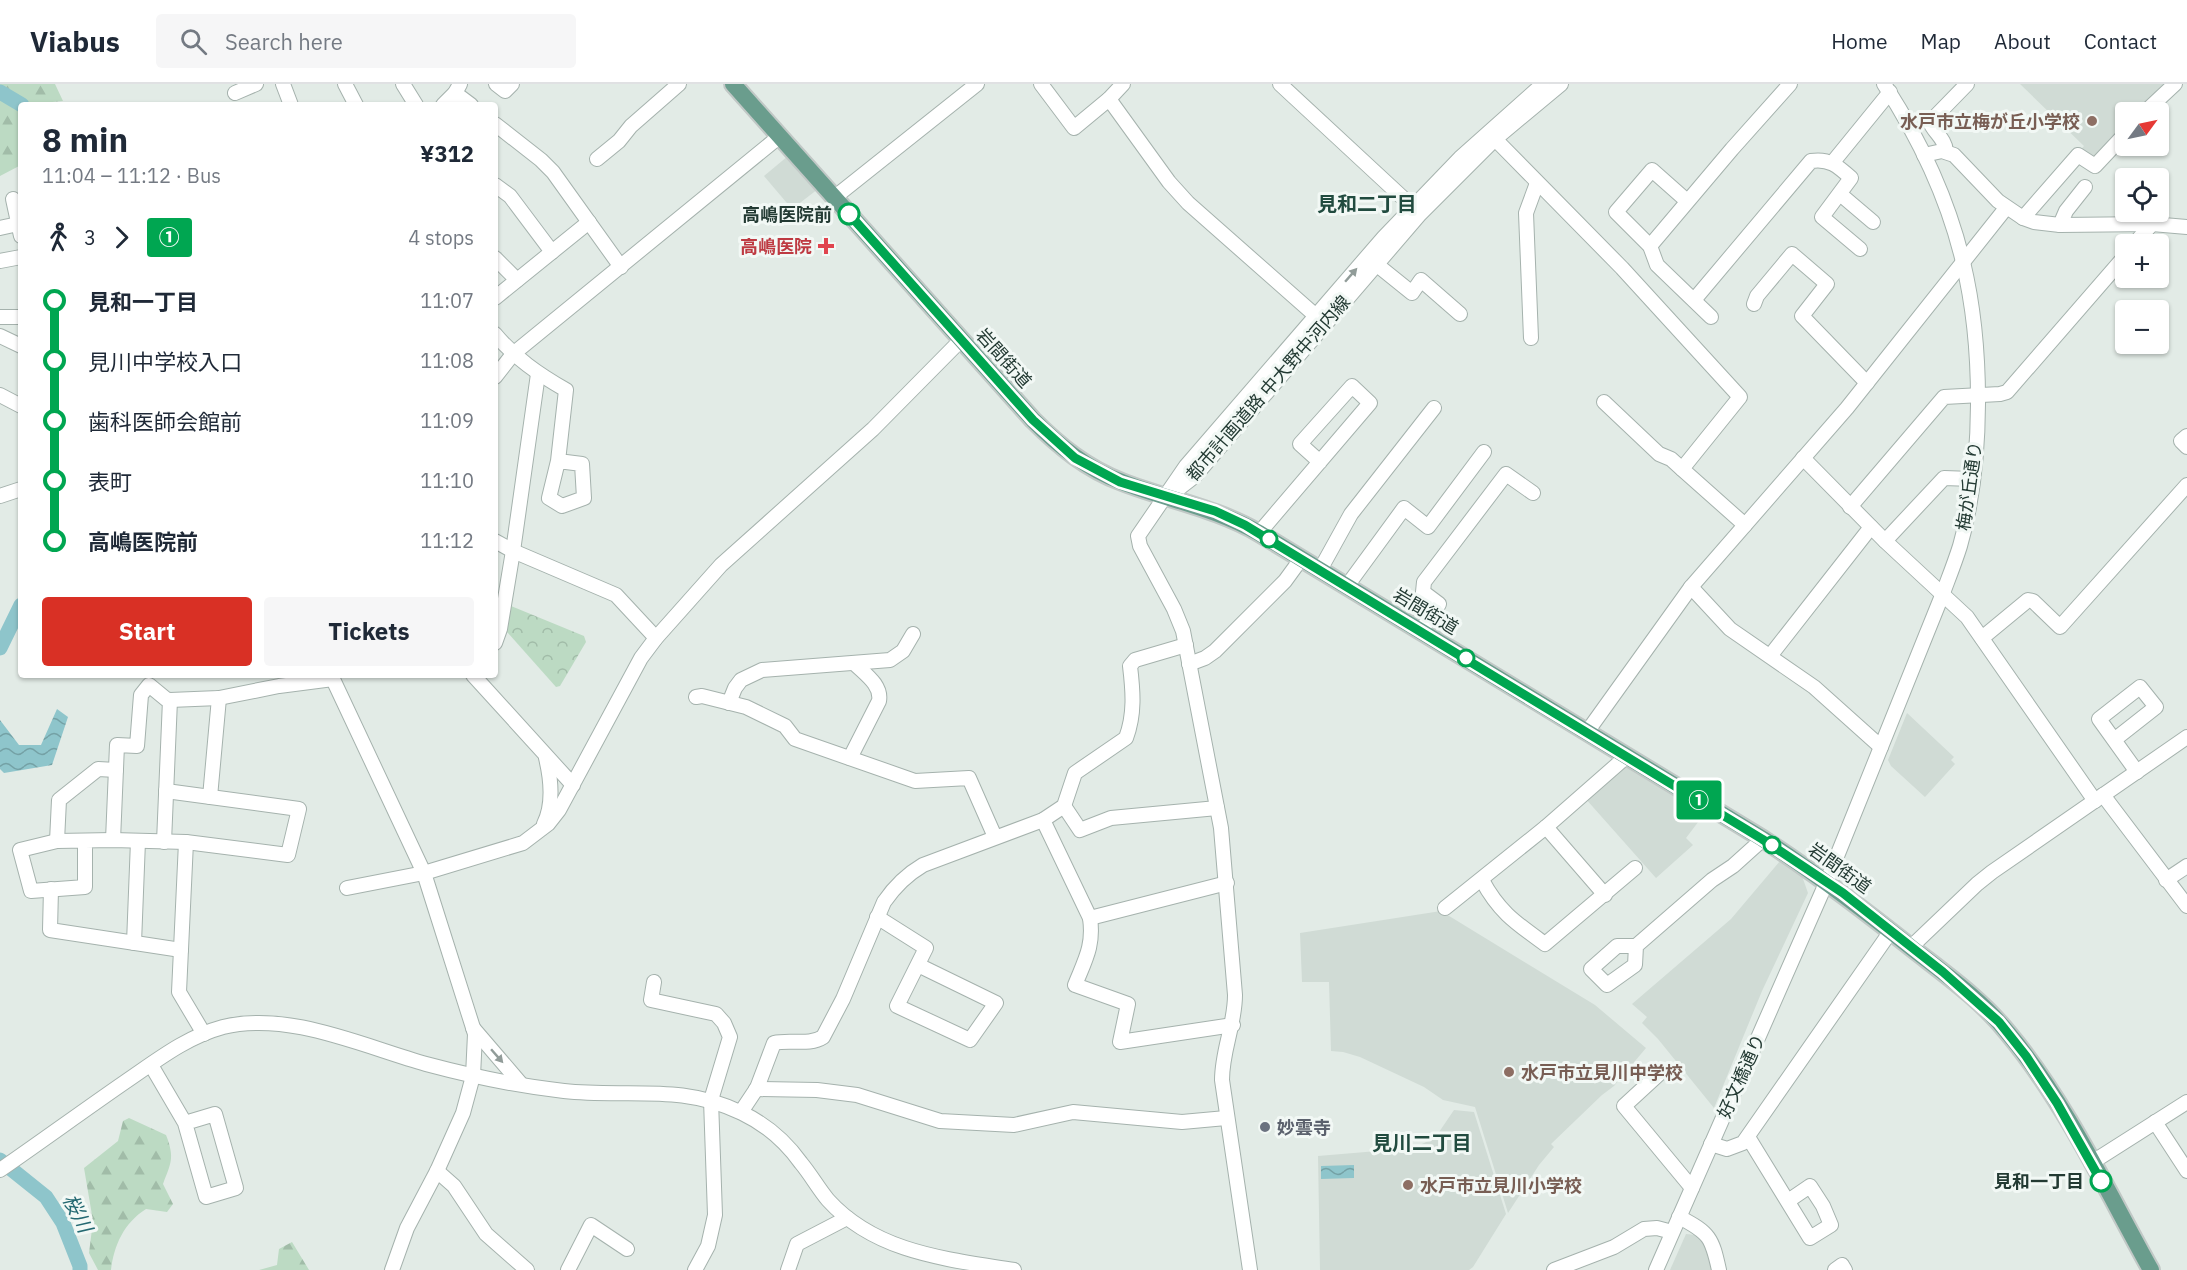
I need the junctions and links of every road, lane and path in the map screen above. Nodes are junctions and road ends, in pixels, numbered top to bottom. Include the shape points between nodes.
1 (256, 84) edge
2 (283, 84) edge
3 (345, 84) edge
4 (403, 84) edge
5 (496, 84) edge
6 (512, 84) edge
7 (680, 84) edge
8 (733, 84) edge
9 (977, 84) edge
10 (1041, 84) edge
11 (1123, 84) edge
12 (1280, 84) edge
13 (1543, 84) edge
14 (1561, 84) edge
15 (1790, 84) edge
16 (1967, 84) edge
17 (2175, 84) edge
18 (1887, 88) edge
19 (235, 94) edge
20 (1109, 99) junction
21 (290, 102) edge
22 (355, 102) edge
23 (414, 102) edge
24 (2156, 102) edge
25 (498, 126) edge
26 (780, 136) junction
27 (1495, 139) junction
28 (2115, 145) edge
29 (1946, 152) junction
30 (1924, 154) junction
31 (597, 159) dead end
32 (1833, 162) junction
33 (1537, 183) junction
34 (498, 187) edge
35 (2085, 187) dead end
36 (1840, 194) junction
37 (835, 197) junction
38 (13, 200) dead end
39 (1688, 201) junction
40 (2006, 208) junction
41 (1416, 210) junction
42 (2023, 218) junction
43 (18, 221) edge
44 (589, 222) junction
45 (1874, 222) dead end
46 (2152, 224) junction
47 (2060, 225) junction
48 (2187, 227) edge
49 (0, 228) edge
50 (18, 230) edge
51 (2143, 234) edge
52 (1650, 246) junction
53 (1860, 249) dead end
54 (552, 252) junction
55 (18, 258) edge
56 (0, 261) edge
57 (498, 261) edge
58 (1963, 262) junction
59 (1376, 264) junction
60 (621, 267) junction
61 (2115, 268) edge
62 (517, 280) junction
63 (498, 296) edge
64 (1694, 300) junction
65 (1754, 304) dead end
66 (1460, 314) dead end
67 (1316, 316) junction
68 (0, 317) edge
69 (18, 317) edge
70 (1711, 317) dead end
71 (0, 336) edge
72 (498, 337) edge
73 (1531, 338) dead end
74 (962, 340) junction
75 (18, 345) edge
76 (513, 354) junction
77 (498, 373) edge
78 (538, 374) junction
79 (1867, 383) junction
80 (1978, 394) junction
81 (0, 395) edge
82 (1604, 402) dead end
83 (18, 404) edge
84 (1434, 408) dead end
85 (2187, 436) edge
86 (2187, 447) edge
87 (1484, 452) dead end
88 (1803, 458) junction
89 (558, 461) dead end
90 (1320, 462) junction
91 (1682, 469) junction
92 (1972, 479) junction
93 (2187, 485) edge
94 (18, 490) edge
95 (0, 493) edge
96 (1533, 493) dead end
97 (1166, 497) junction
98 (1850, 507) junction
99 (1745, 525) junction
100 (1871, 527) junction
101 (1259, 533) junction
102 (1885, 541) junction
103 (498, 543) edge
104 (513, 551) junction
105 (1301, 559) junction
106 (1320, 570) junction
107 (1347, 586) junction
108 (1691, 587) junction
109 (1943, 593) junction
110 (1421, 631) junction
111 (913, 634) dead end
112 (498, 635) edge
113 (656, 638) junction
114 (1982, 638) junction
115 (1186, 645) junction
116 (1770, 657) junction
117 (854, 663) junction
118 (1189, 664) junction
119 (326, 678) edge
120 (332, 678) edge
121 (479, 678) edge
122 (696, 697) dead end
123 (219, 698) junction
124 (170, 700) junction
125 (729, 703) junction
126 (1587, 732) junction
127 (2114, 740) dead end
128 (2185, 743) edge
129 (1881, 747) junction
130 (546, 756) junction
131 (1627, 756) junction
132 (850, 758) junction
133 (116, 770) junction
134 (2137, 772) junction
135 (573, 785) junction
136 (166, 791) junction
137 (210, 797) junction
138 (2099, 798) junction
139 (1064, 806) junction
140 (1217, 808) junction
141 (1043, 820) junction
142 (1546, 827) junction
143 (542, 829) junction
144 (995, 837) junction
145 (1762, 839) junction
146 (113, 840) junction
147 (85, 841) junction
148 (138, 841) junction
149 (57, 842) junction
150 (164, 842) junction
151 (186, 842) junction
152 (2187, 866) edge
153 (1635, 868) dead end
154 (424, 873) junction
155 (1482, 880) junction
156 (2166, 880) junction
157 (1827, 881) junction
158 (1227, 883) junction
159 (347, 888) dead end
160 (51, 889) junction
161 (1605, 895) junction
162 (2187, 906) edge
163 (1445, 908) dead end
164 (877, 916) junction
165 (1090, 918) junction
166 (1891, 932) junction
167 (134, 943) junction
168 (1636, 946) dead end
169 (1911, 947) junction
170 (182, 950) junction
171 (918, 965) junction
172 (654, 982) dead end
173 (1233, 1025) junction
174 (473, 1028) junction
175 (204, 1034) junction
176 (151, 1065) junction
177 (1661, 1072) dead end
178 (473, 1076) junction
179 (521, 1084) junction
180 (756, 1089) junction
181 (711, 1100) junction
182 (2187, 1102) edge
183 (741, 1112) junction
184 (1226, 1118) junction
185 (2155, 1122) junction
186 (184, 1123) junction
187 (1748, 1137) junction
188 (1711, 1144) junction
189 (2091, 1163) junction
190 (0, 1170) edge
191 (437, 1171) junction
192 (2187, 1171) edge
193 (1692, 1188) junction
194 (1788, 1201) dead end
195 (1679, 1217) junction
196 (847, 1218) junction
197 (1672, 1233) junction
198 (627, 1249) dead end
199 (392, 1270) edge
200 (527, 1270) edge
201 (568, 1270) edge
202 (695, 1270) edge
203 (788, 1270) edge
204 (1014, 1270) edge
205 (1250, 1270) edge
206 (1554, 1270) edge
207 (1656, 1270) edge
208 (1719, 1270) edge
209 (1834, 1270) edge
210 (1845, 1270) edge
211 (2151, 1270) edge

1 - 19 street
2 - 21 street
3 - 22 street
4 - 23 street
5 - 6 street via 505,91
7 - 31 street
8 - 26 main road, 岩間街道
9 - 37 street
10 - 20 street via 1074,128
11 - 20 street
12 - 41 street
13 - 41 street, 都市計画道路 中大野中河内線 via 1460,158
14 - 27 street, 都市計画道路 中大野中河内線
15 - 39 street
16 - 29 street via 1930,122 1944,141
17 - 24 street
18 - 30 street, 梅が丘通り
18 - 32 street
20 - 67 street via 1188,203
25 - 44 street via 553,172
26 - 37 main road, 岩間街道
26 - 60 street
27 - 33 street
27 - 41 street, 都市計画道路 中大野中河内線
28 - 42 street via 2095,166 2078,155
29 - 30 street
29 - 40 street via 1954,155
30 - 58 street, 梅が丘通り
32 - 36 street via 1851,178
32 - 64 street via 1811,161
33 - 73 street via 1526,213
33 - 91 street via 1622,268 1740,397
34 - 54 street via 510,196
35 - 47 street
36 - 45 street
36 - 53 street via 1822,218
37 - 74 main road, 岩間街道
38 - 43 street
39 - 52 street
39 - 52 street via 1652,170 1616,212
40 - 42 street
40 - 58 street
41 - 59 street, 都市計画道路 中大野中河内線
67 -> 41 street, 都市計画道路 中大野中河内線
42 - 47 street
44 - 54 street
44 - 60 street
46 - 47 street
46 - 48 street
46 - 51 street
49 - 50 street
52 - 64 street via 1657,265
54 - 62 street
55 - 56 street
57 - 62 street
58 - 79 street
58 - 80 street, 梅が丘通り via 1976,344
59 - 66 street via 1412,293 1421,280
59 - 97 street, 都市計画道路 中大野中河内線 via 1195,476
60 - 76 street
61 - 80 street via 2007,392
62 - 63 street
64 - 70 street
65 - 79 street via 1792,254 1827,285 1802,316
67 - 97 street, 都市計画道路 中大野中河内線 via 1186,466
68 - 69 street
71 - 75 street
72 - 76 street
74 - 97 main road, 岩間街道 via 1075,458 1120,482
74 - 113 street via 873,429 721,565
76 - 77 street
76 - 78 street
78 - 89 street via 566,390
78 - 104 street
79 - 88 street
80 - 92 street, 梅が丘通り
80 - 98 street via 1944,397
81 - 83 street
82 - 91 street via 1659,454
84 - 106 street via 1351,514
85 - 86 street via 2181,441
87 - 107 street via 1428,526 1404,508
88 - 98 street
88 - 99 street
90 - 90 street via 1370,403 1352,386 1300,444
90 - 101 street
91 - 99 street
92 - 102 street via 1944,478
92 - 109 street, 梅が丘通り via 1960,545
93 - 114 street via 2060,627 2028,600
94 - 95 street
96 - 110 street via 1506,474 1424,582 1424,592 1439,604
97 - 101 main road, 岩間街道 via 1215,511
97 - 115 street via 1138,539 1179,618
98 - 100 street
99 - 108 street
100 - 102 street
100 - 116 street
101 - 105 main road, 岩間街道
102 - 109 street
103 - 104 street
104 - 112 street
104 - 113 street via 616,596
105 - 106 main road, 岩間街道
105 - 118 street via 1285,581 1215,651
106 - 107 main road, 岩間街道
107 - 110 main road, 岩間街道
108 - 116 street via 1730,628
108 - 126 street
109 - 114 street
109 - 129 street, 梅が丘通り
110 - 126 main road, 岩間街道
111 - 117 street via 903,651 890,660
113 - 135 street via 641,658
114 - 138 street
115 - 118 street
115 - 139 street via 1135,660 1130,666 1133,695 1126,738 1075,773
116 - 129 street via 1814,687
117 - 125 street via 762,670 741,680
117 - 132 street via 880,694
118 - 140 street
119 - 123 street
120 - 154 street
121 - 130 street
122 - 125 street
123 - 124 street
123 - 137 street
124 - 133 street via 149,685 141,695 137,746 117,745
124 - 136 street
125 - 132 street via 785,726 795,739
126 - 131 main road, 岩間街道
127 - 134 street
128 - 134 street
129 - 157 street, 梅が丘通り
130 - 135 street
130 - 143 street via 551,789
131 - 142 street
131 - 145 main road, 岩間街道
132 - 144 street via 915,781 969,778
133 - 146 street
133 - 149 street via 98,769 59,800
134 - 138 street
135 - 143 street
136 - 137 street
136 - 150 street
137 - 151 street via 298,809 288,855
138 - 156 street
138 - 169 street via 1977,884
139 - 140 street via 1080,830 1111,818
139 - 141 street
140 - 158 street
141 - 144 street
141 - 165 street
142 - 155 street
142 - 161 street
143 - 154 street via 523,843
144 - 164 street via 905,876
145 - 157 main road, 岩間街道
145 - 168 street
146 - 147 street
146 - 148 street
147 - 149 street
147 - 160 street via 85,887
148 - 150 street
148 - 167 street
149 - 160 street via 20,850 31,891
150 - 151 street
151 - 170 street
152 - 156 street
153 - 161 street
154 - 159 street
154 - 174 street
155 - 161 street via 1492,900 1508,918 1545,944
155 - 163 street
156 - 162 street
157 - 166 main road, 岩間街道
157 - 188 street, 好文橋通り
158 - 165 street
158 - 173 street via 1235,995
160 - 167 street via 50,930
164 - 171 street via 926,948
164 - 180 street via 823,1037 817,1041 774,1043
165 - 173 street via 1091,947 1075,985 1128,1004 1120,1042
166 - 169 main road, 岩間街道
166 - 187 street
167 - 170 street
169 - 189 main road, 岩間街道 via 2009,1033 2057,1103
170 - 175 street via 179,992
171 - 171 street via 897,1006 969,1040 996,1003
172 - 181 street via 651,1000 709,1012 720,1018 728,1030 730,1043
173 - 184 street via 1222,1060
174 - 178 street
174 -> 179 street
175 - 176 street
175 - 178 street via 250,1023 287,1024
176 - 186 street
176 - 190 street
177 - 193 street via 1624,1106
178 - 179 street
178 - 191 street via 460,1121
179 - 181 street via 567,1091 678,1093
180 - 183 street
180 - 184 street via 857,1095 940,1121 1014,1125 1073,1112 1182,1122
181 - 183 street
181 - 202 street via 715,1215 708,1246
182 - 185 street
183 - 196 street via 780,1140
184 - 205 street
185 - 189 street
185 - 192 street
186 - 186 street via 206,1197 236,1188 215,1114
187 - 188 street via 1727,1149
187 - 194 street
188 - 193 street, 好文橋通り
189 - 211 main road, 岩間街道
191 - 199 street via 407,1228
191 - 200 street via 454,1186 486,1234
193 - 195 street, 好文橋通り
195 - 197 street, 好文橋通り
195 - 208 street via 1713,1242
196 - 203 street via 797,1244
196 - 204 street via 902,1248
197 - 206 street via 1657,1227 1644,1229 1614,1247
197 - 207 street, 好文橋通り
198 - 201 street via 591,1225
209 - 210 street via 1842,1265

